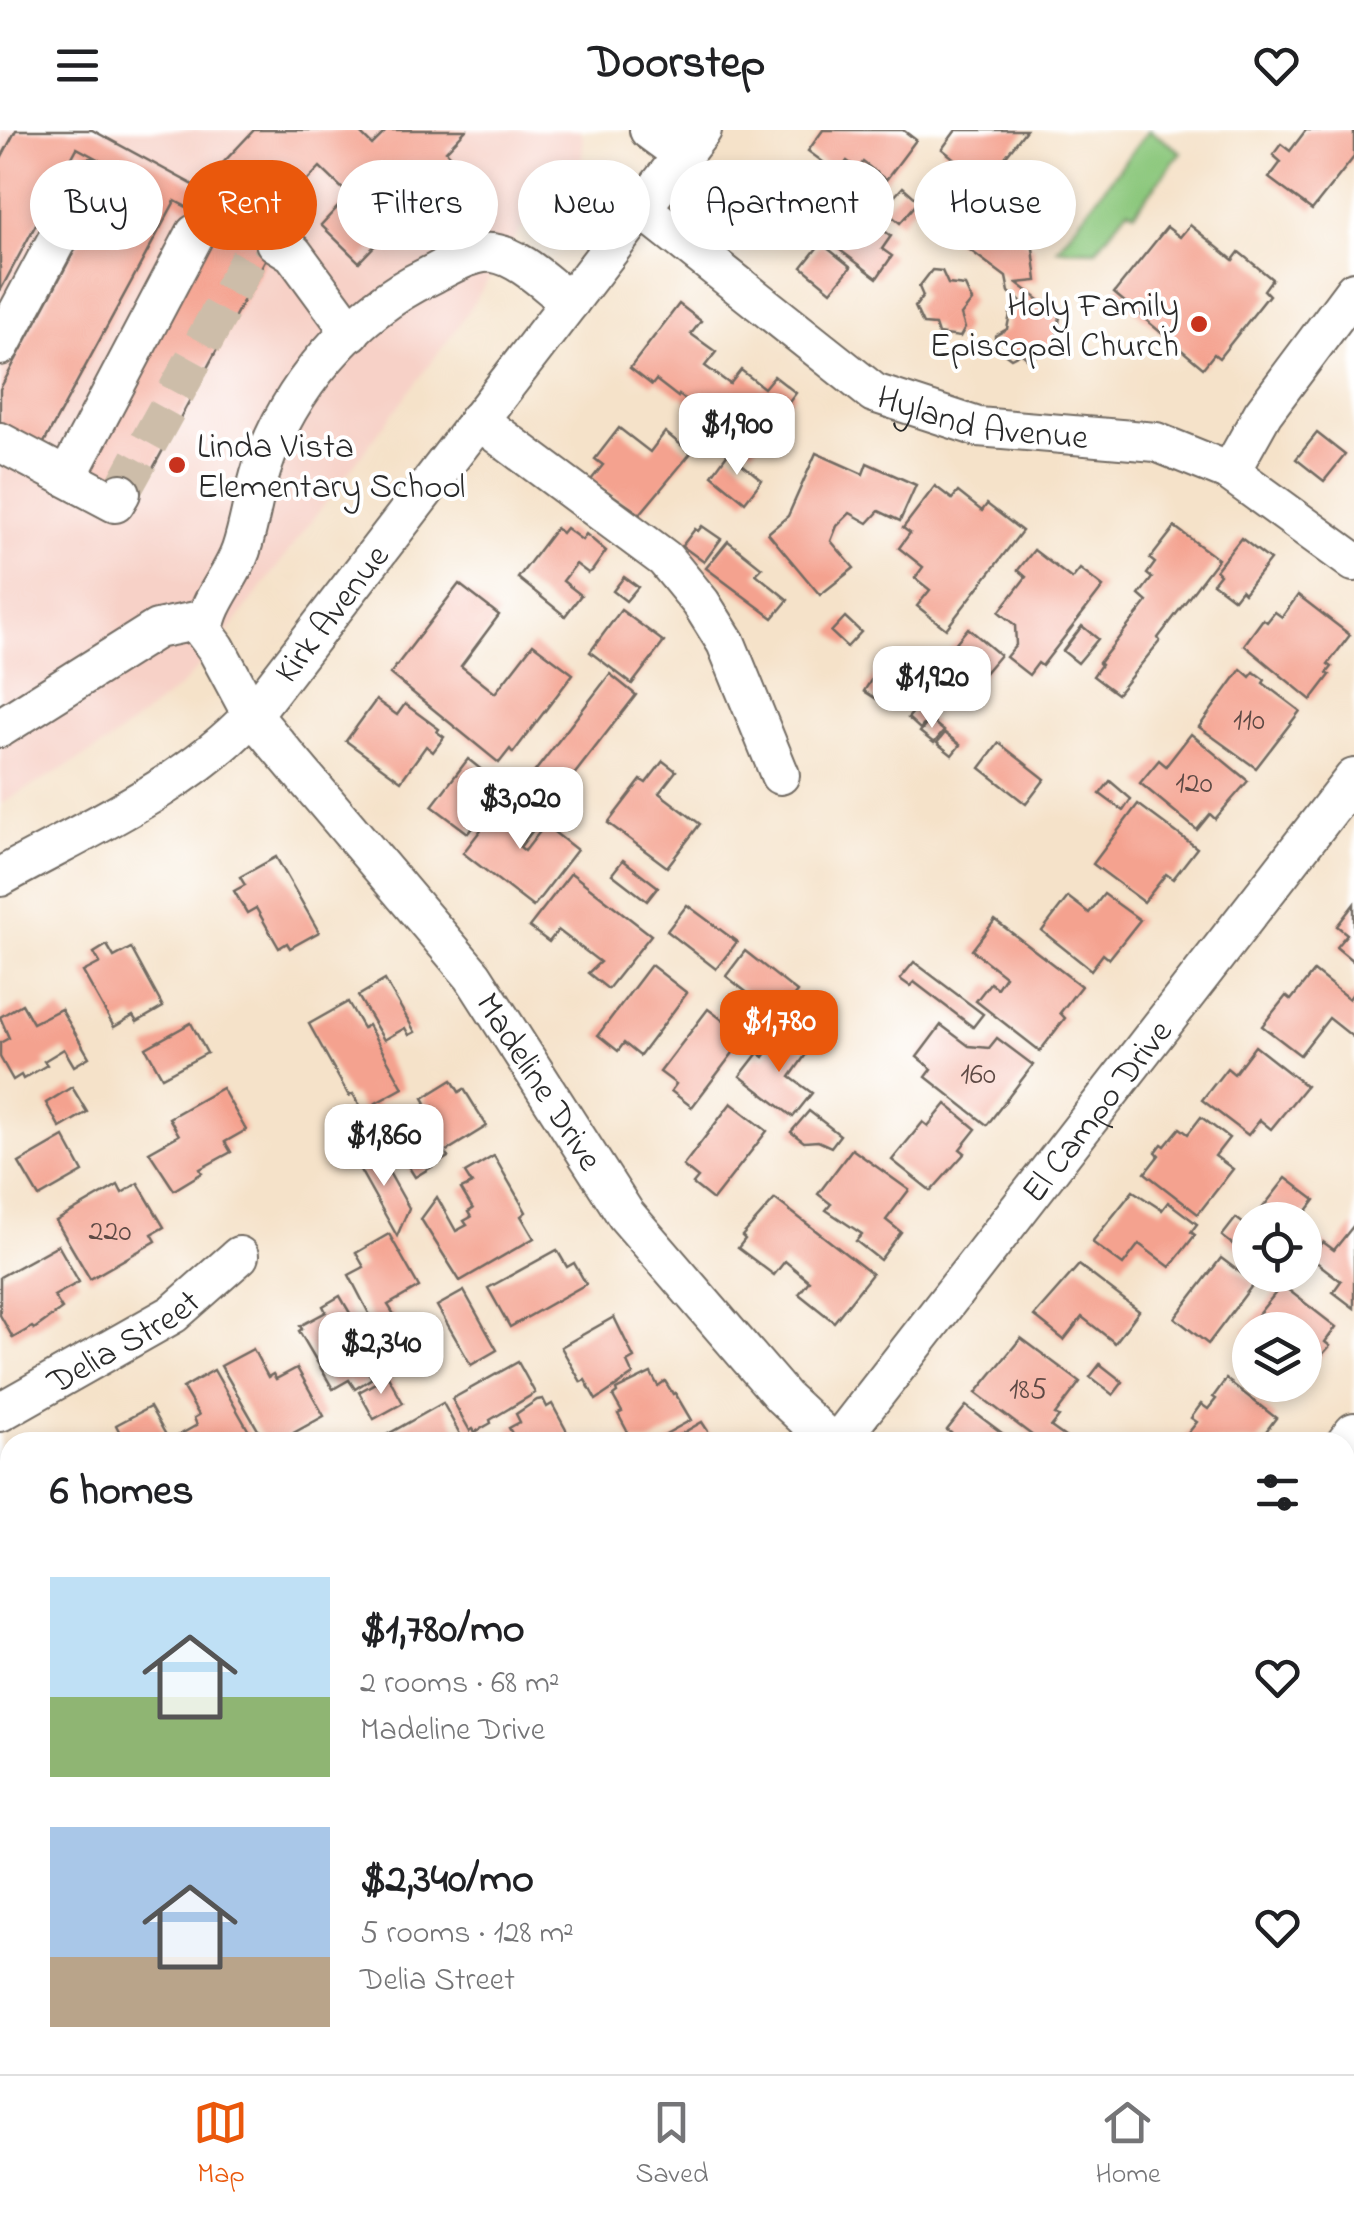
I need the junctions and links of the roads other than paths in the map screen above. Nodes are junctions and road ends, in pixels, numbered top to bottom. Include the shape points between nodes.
1 (649, 130) edge
2 (692, 142) edge
3 (650, 197) edge
4 (650, 214) edge
5 (51, 250) edge
6 (187, 250) edge
7 (288, 250) edge
8 (610, 250) edge
9 (1354, 292) edge
10 (570, 302) junction
11 (351, 332) junction
12 (0, 346) edge
13 (478, 420) junction
14 (0, 442) edge
15 (1230, 472) junction
16 (66, 478) junction
17 (121, 493) dead end
18 (1354, 562) edge
19 (205, 619) junction
20 (252, 714) junction
21 (0, 728) edge
22 (780, 775) dead end
23 (1354, 778) edge
24 (2, 871) edge
25 (239, 1256) dead end
26 (0, 1412) edge
27 (823, 1432) edge
28 (842, 1432) edge

1 - 2 street
2 - 3 street, Kirk Avenue
4 - 15 street, Hyland Avenue via 874,393 978,427 1156,442
5 - 12 street
6 - 16 street
7 - 11 street
8 - 10 street, Kirk Avenue
9 - 15 street via 1262,413
10 - 11 street via 505,256 489,252 414,283
10 - 13 street, Kirk Avenue
11 - 19 street via 294,400 262,467 232,574
13 - 20 street, Kirk Avenue
13 - 22 street via 665,559 726,643
14 - 16 street
15 - 18 street, Hyland Avenue
16 - 17 street via 115,504
19 - 20 street, Madeline Drive via 206,639
19 - 21 street via 157,628
20 - 24 street, Kirk Avenue via 223,745 172,780
20 - 27 street, Madeline Drive via 473,976 626,1215 783,1397
23 - 28 street, El Campo Drive
25 - 26 street, Delia Street via 173,1314

